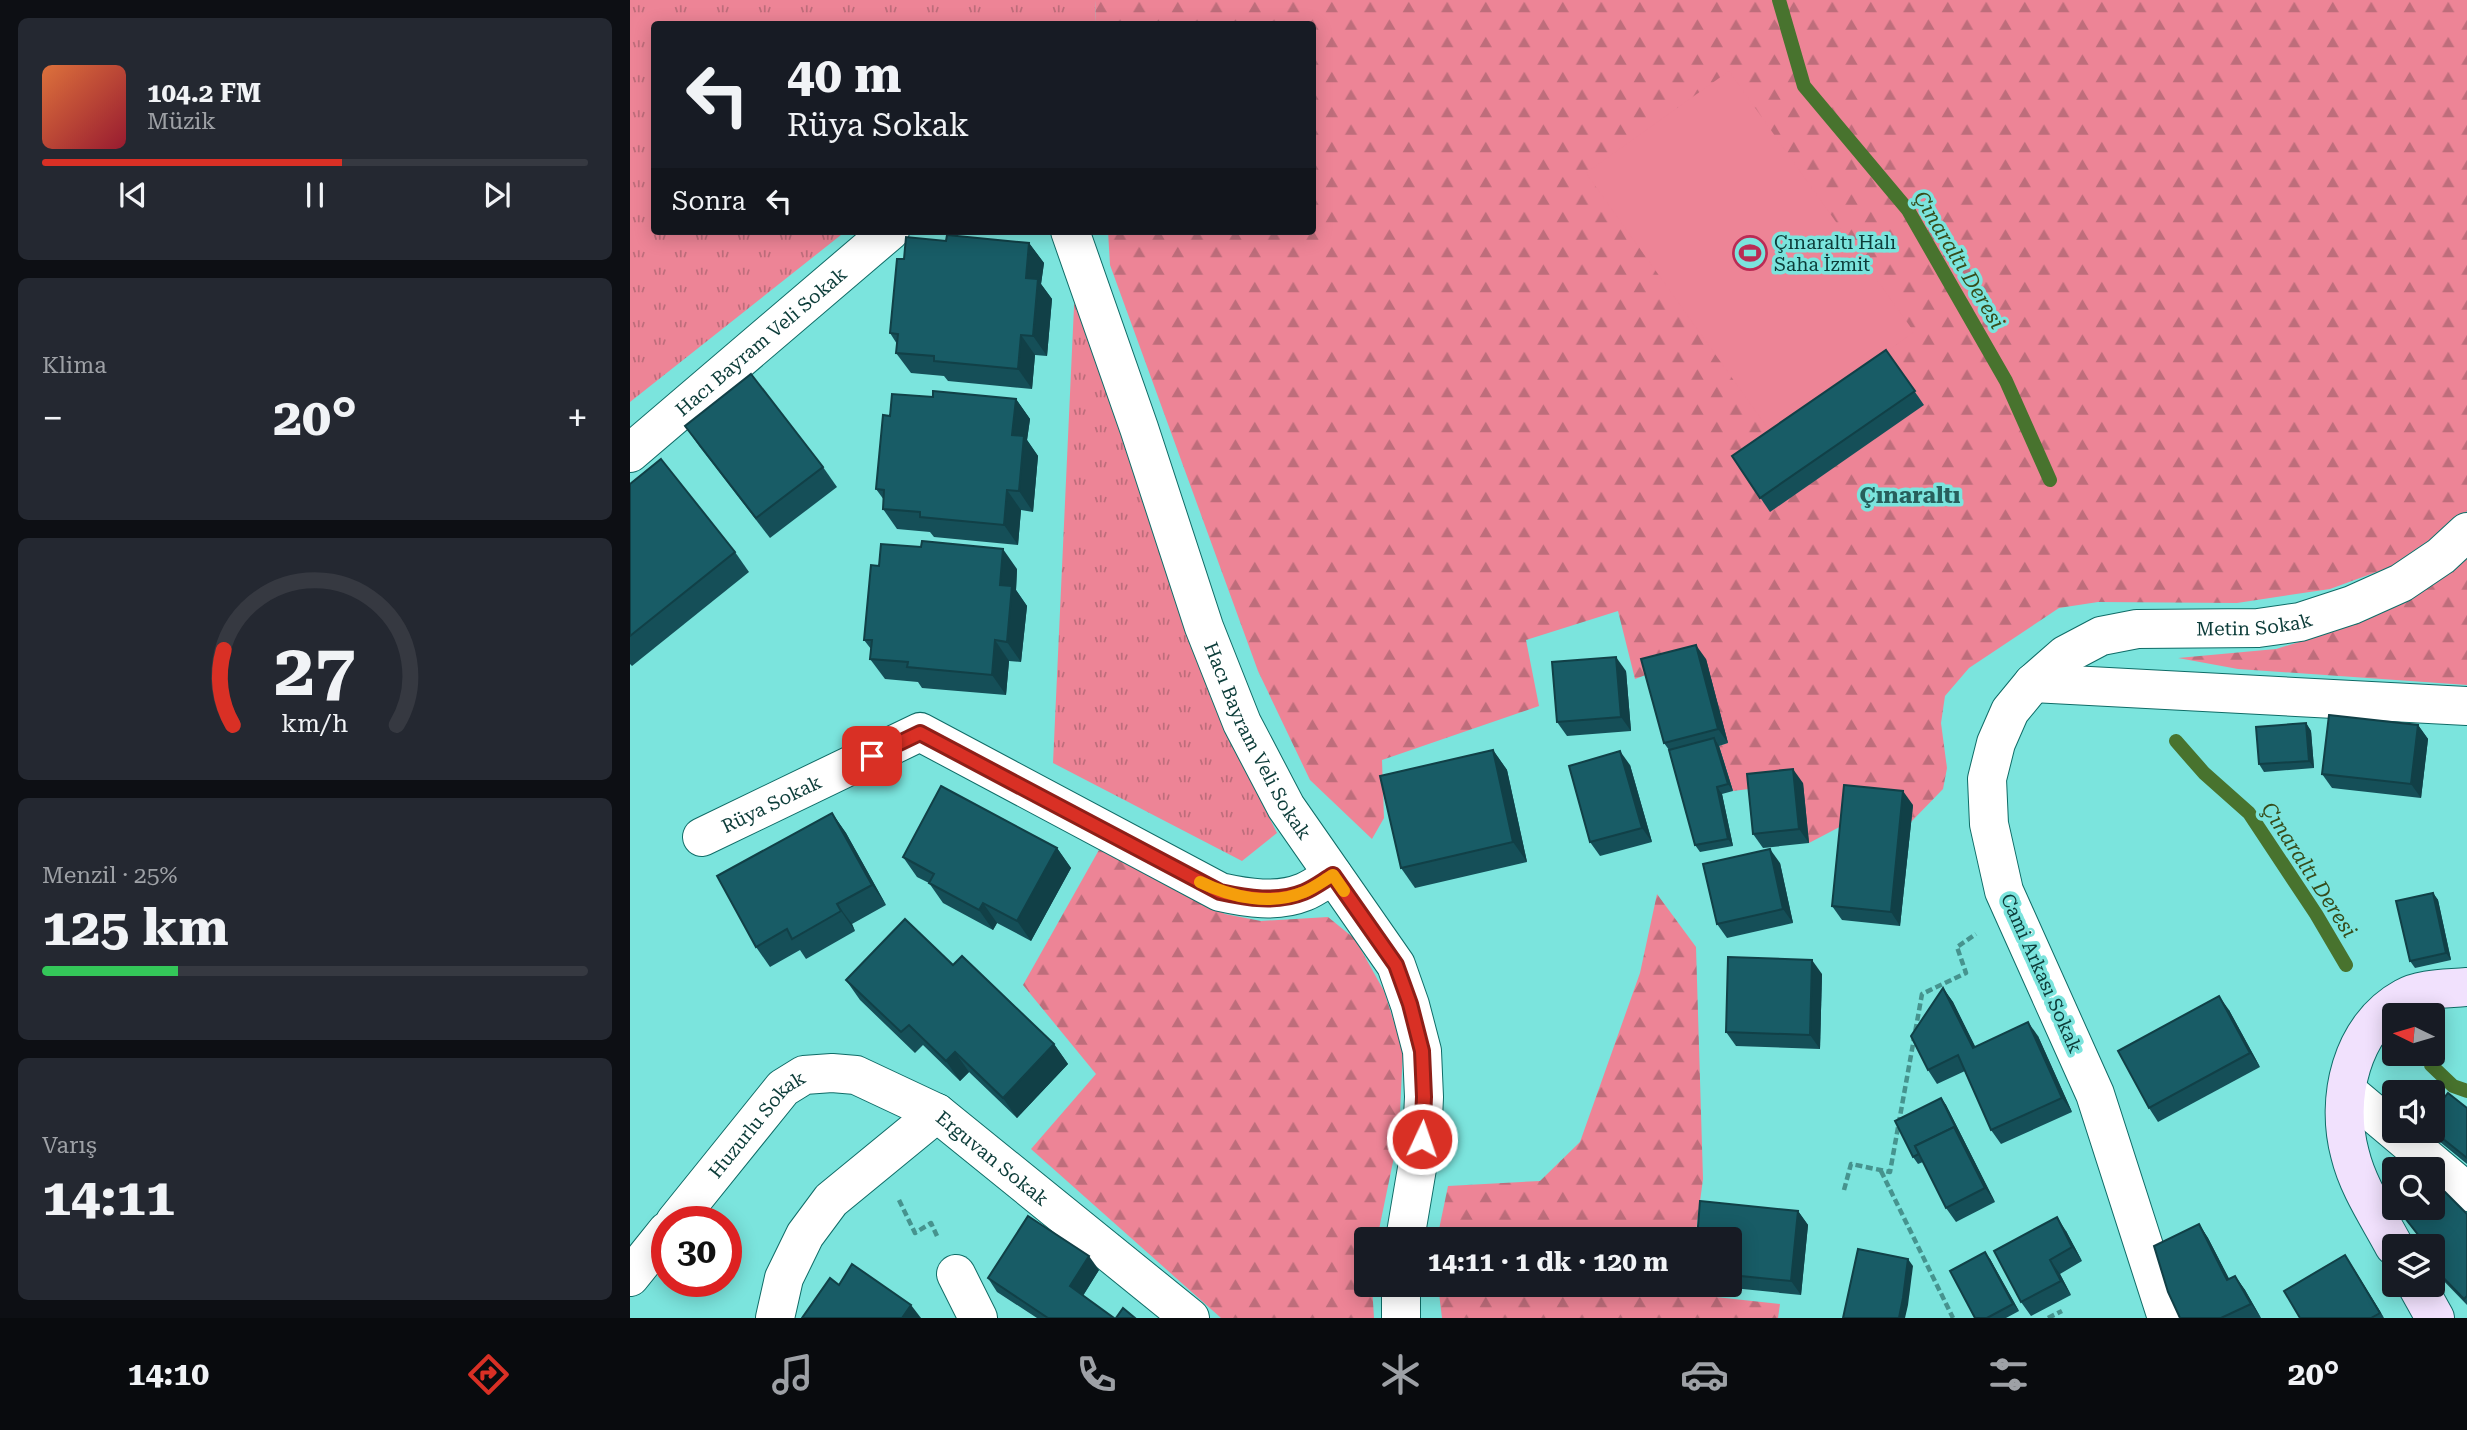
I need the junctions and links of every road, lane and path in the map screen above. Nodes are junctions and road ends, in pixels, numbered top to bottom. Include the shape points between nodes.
1 (885, 235) edge
2 (1071, 235) edge
3 (630, 453) edge
4 (2467, 532) edge
5 (2034, 683) junction
6 (2467, 706) edge
7 (702, 837) dead end
8 (1333, 875) junction
9 (1983, 943) dead end
10 (2467, 987) edge
11 (2347, 1091) junction
12 (937, 1113) junction
13 (879, 1161) junction
14 (1881, 1170) junction
15 (1844, 1190) dead end
16 (2467, 1192) edge
17 (688, 1206) edge
18 (1407, 1227) edge
19 (2387, 1234) edge
20 (651, 1251) edge
21 (956, 1274) joint
22 (630, 1277) edge
23 (1401, 1297) edge
24 (2423, 1297) edge
25 (2062, 1311) dead end
26 (775, 1318) edge
27 (978, 1318) edge
28 (1190, 1318) edge
29 (1401, 1318) edge
30 (1953, 1318) edge
31 (2048, 1318) edge
32 (2167, 1318) edge
33 (2435, 1318) edge

1 - 3 street, Hacı Bayram Veli Sokak
2 - 8 street, Hacı Bayram Veli Sokak via 1231,696 1286,807
4 - 5 street, Metin Sokak via 2401,583 2352,605 2300,622 2258,628 2137,629 2101,636 2065,654
5 - 6 street
5 - 32 street, Cami Arkası Sokak via 2010,711 1996,743 1987,779 1989,824 2004,891 2095,1094
7 - 8 street, Rüya Sokak via 920,733 1220,892 1277,898 1303,892
8 - 18 street, Hacı Bayram Veli Sokak via 1396,965 1422,1051 1422,1139
9 - 14 path via 1979,932 1957,947 1966,973 1922,994 1890,1172
10 - 11 main road via 2406,996 2387,1009 2370,1026 2355,1054
11 - 16 street
11 - 19 main road via 2345,1133 2350,1157
12 - 13 street, Erguvan Sokak
12 - 17 street, Huzurlu Sokak via 856,1075 804,1075 783,1088
12 - 28 street, Erguvan Sokak
13 - 21 path via 915,1233 931,1223
13 - 26 street, Erguvan Sokak via 831,1200 805,1235 783,1278
14 - 15 path via 1851,1164
14 - 30 path
20 - 22 street
21 - 27 street
23 - 29 street
24 - 33 main road
25 - 31 path

